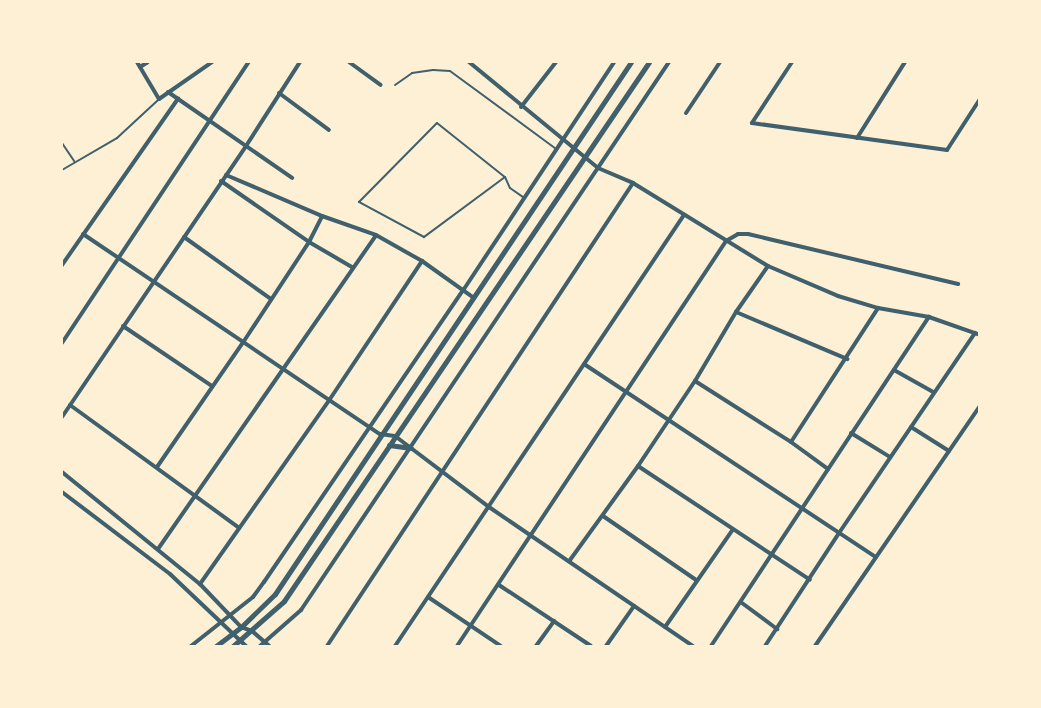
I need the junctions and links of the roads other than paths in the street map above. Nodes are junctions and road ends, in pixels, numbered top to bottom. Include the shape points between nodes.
1 (137, 62) edge
2 (148, 62) edge
3 (212, 62) edge
4 (249, 62) edge
5 (300, 62) edge
6 (349, 62) edge
7 (470, 62) edge
8 (556, 62) edge
9 (614, 62) edge
10 (632, 62) edge
11 (649, 62) edge
12 (669, 62) edge
13 (720, 62) edge
14 (792, 62) edge
15 (905, 62) edge
16 (140, 67) junction
17 (381, 85) dead end
18 (395, 85) dead end
19 (168, 92) junction
20 (279, 93) junction
21 (159, 99) junction
22 (178, 99) junction
23 (980, 99) edge
24 (521, 107) junction
25 (686, 113) dead end
26 (210, 120) junction
27 (329, 130) dead end
28 (857, 138) junction
29 (561, 139) junction
30 (62, 143) edge
31 (246, 146) junction
32 (555, 148) junction
33 (574, 148) junction
34 (585, 158) junction
35 (74, 161) junction
36 (598, 168) junction
37 (62, 170) edge
38 (226, 175) junction
39 (505, 177) junction
40 (292, 178) dead end
41 (221, 181) junction
42 (633, 183) junction
43 (523, 197) junction
44 (684, 215) junction
45 (322, 216) junction
46 (83, 234) junction
47 (376, 235) junction
48 (184, 237) junction
49 (726, 241) junction
50 (309, 242) junction
51 (118, 258) junction
52 (422, 261) junction
53 (62, 265) edge
54 (768, 266) junction
55 (352, 267) junction
56 (152, 282) junction
57 (958, 284) dead end
58 (464, 289) junction
59 (474, 298) junction
60 (271, 299) junction
61 (878, 308) junction
62 (736, 312) junction
63 (929, 317) junction
64 (123, 326) junction
65 (977, 334) edge
66 (244, 341) junction
67 (62, 343) edge
68 (847, 359) junction
69 (584, 364) junction
70 (282, 368) junction
71 (894, 370) junction
72 (695, 381) junction
73 (212, 386) junction
74 (933, 392) junction
75 (628, 393) junction
76 (330, 399) junction
77 (70, 405) junction
78 (980, 406) edge
79 (62, 417) edge
80 (667, 421) junction
81 (911, 427) junction
82 (371, 428) junction
83 (851, 433) junction
84 (380, 434) junction
85 (395, 436) junction
86 (791, 442) junction
87 (389, 445) junction
88 (411, 448) junction
89 (949, 451) junction
90 (890, 457) junction
91 (638, 466) junction
92 (157, 467) junction
93 (828, 469) junction
94 (442, 471) junction
95 (62, 472) edge
96 (62, 492) edge
97 (195, 496) junction
98 (489, 507) junction
99 (802, 510) junction
100 (603, 516) junction
101 (239, 528) junction
102 (734, 529) junction
103 (838, 533) junction
104 (532, 536) junction
105 (158, 549) junction
106 (771, 556) junction
107 (876, 557) junction
108 (570, 560) junction
109 (696, 580) junction
110 (810, 580) junction
111 (200, 584) junction
112 (499, 585) junction
113 (428, 597) junction
114 (742, 603) junction
115 (634, 606) junction
116 (230, 615) junction
117 (554, 621) junction
118 (221, 622) junction
119 (470, 626) junction
120 (241, 627) junction
121 (665, 627) junction
122 (777, 628) junction
123 (252, 631) junction
124 (232, 634) junction
125 (240, 641) junction
126 (265, 643) junction
127 (190, 646) edge
128 (216, 646) edge
129 (233, 646) edge
130 (246, 646) edge
131 (260, 646) edge
132 (269, 646) edge
133 (327, 646) edge
134 (395, 646) edge
135 (457, 646) edge
136 (501, 646) edge
137 (536, 646) edge
138 (591, 646) edge
139 (606, 646) edge
140 (693, 646) edge
141 (711, 646) edge
142 (765, 646) edge
143 (815, 646) edge

1 - 16 street
2 - 16 street
3 - 19 street
4 - 26 street
5 - 20 street
6 - 17 street
7 - 24 street
8 - 24 street
9 - 29 street
10 - 33 street
11 - 34 street
12 - 36 street
13 - 25 street
14 - 28 street via 752,123
15 - 28 street
16 - 21 street
18 - 32 lane via 412,73 450,71
19 - 21 street
19 - 22 street
20 - 27 street
20 - 31 street
21 - 35 lane via 117,138
22 - 26 street
22 - 46 street
23 - 28 street via 947,150
24 - 29 street
26 - 31 street
26 - 51 street
29 - 32 street
29 - 33 street
30 - 35 lane
31 - 38 street
31 - 40 street
32 - 43 street
33 - 34 street
33 - 59 street
34 - 36 street
34 - 85 street
35 - 37 lane
36 - 42 street
36 - 88 street
38 - 41 street
38 - 45 street
39 - 39 lane via 436,123 358,202 424,237
39 - 43 lane via 510,188
41 - 48 street
41 - 50 street
42 - 44 street
42 - 94 street
43 - 58 street
44 - 49 street
44 - 69 street
45 - 47 street
45 - 50 street
46 - 51 street
46 - 53 street
47 - 52 street
47 - 55 street
48 - 56 street
48 - 60 street
49 - 54 street
49 - 57 street via 738,234 748,234
49 - 75 street
50 - 55 street
50 - 60 street
51 - 56 street
51 - 67 street
52 - 58 street
52 - 76 street
54 - 61 street via 838,296
54 - 62 street
55 - 70 street
56 - 64 street
56 - 66 street
58 - 59 street
58 - 82 street
59 - 84 street
60 - 66 street
61 - 63 street
61 - 68 street
62 - 68 street
62 - 72 street
63 - 65 street
63 - 71 street
64 - 73 street
64 - 77 street
65 - 74 street
66 - 70 street
66 - 73 street
68 - 86 street
69 - 75 street
69 - 98 street
70 - 76 street
70 - 97 street
71 - 74 street
71 - 83 street
72 - 80 street
72 - 86 street
73 - 92 street
74 - 81 street
75 - 80 street
75 - 104 street
76 - 82 street
76 - 101 street
77 - 79 street
77 - 92 street
78 - 89 street
80 - 91 street
80 - 99 street
81 - 89 street
81 - 90 street
82 - 84 street
82 - 116 street via 253,597
83 - 90 street
83 - 93 street
84 - 85 street
84 - 120 street via 275,594
85 - 87 street
85 - 88 street
86 - 93 street
87 - 88 street
87 - 123 street via 284,601
88 - 94 street
88 - 126 street via 301,610
89 - 107 street
90 - 103 street
91 - 100 street
91 - 102 street
92 - 97 street
93 - 99 street
94 - 98 street
94 - 133 street
95 - 105 street
96 - 118 street via 171,574
97 - 101 street
97 - 105 street
98 - 104 street
98 - 113 street
99 - 103 street
99 - 106 street
100 - 108 street
100 - 109 street
101 - 111 street
102 - 106 street
102 - 109 street
103 - 107 street
103 - 110 street
104 - 108 street
104 - 112 street
105 - 111 street
106 - 110 street
106 - 114 street
107 - 143 street
108 - 115 street
109 - 121 street
110 - 122 street
111 - 116 street
112 - 117 street
112 - 119 street
113 - 119 street
113 - 134 street
114 - 122 street
114 - 141 street
115 - 121 street
115 - 139 street
116 - 118 street
116 - 120 street
117 - 137 street
117 - 138 street
118 - 124 street
118 - 127 street
119 - 135 street
119 - 136 street
120 - 123 street
120 - 124 street
121 - 140 street
122 - 142 street
123 - 125 street
123 - 126 street
124 - 125 street
124 - 128 street
125 - 129 street
125 - 130 street
126 - 131 street
126 - 132 street

